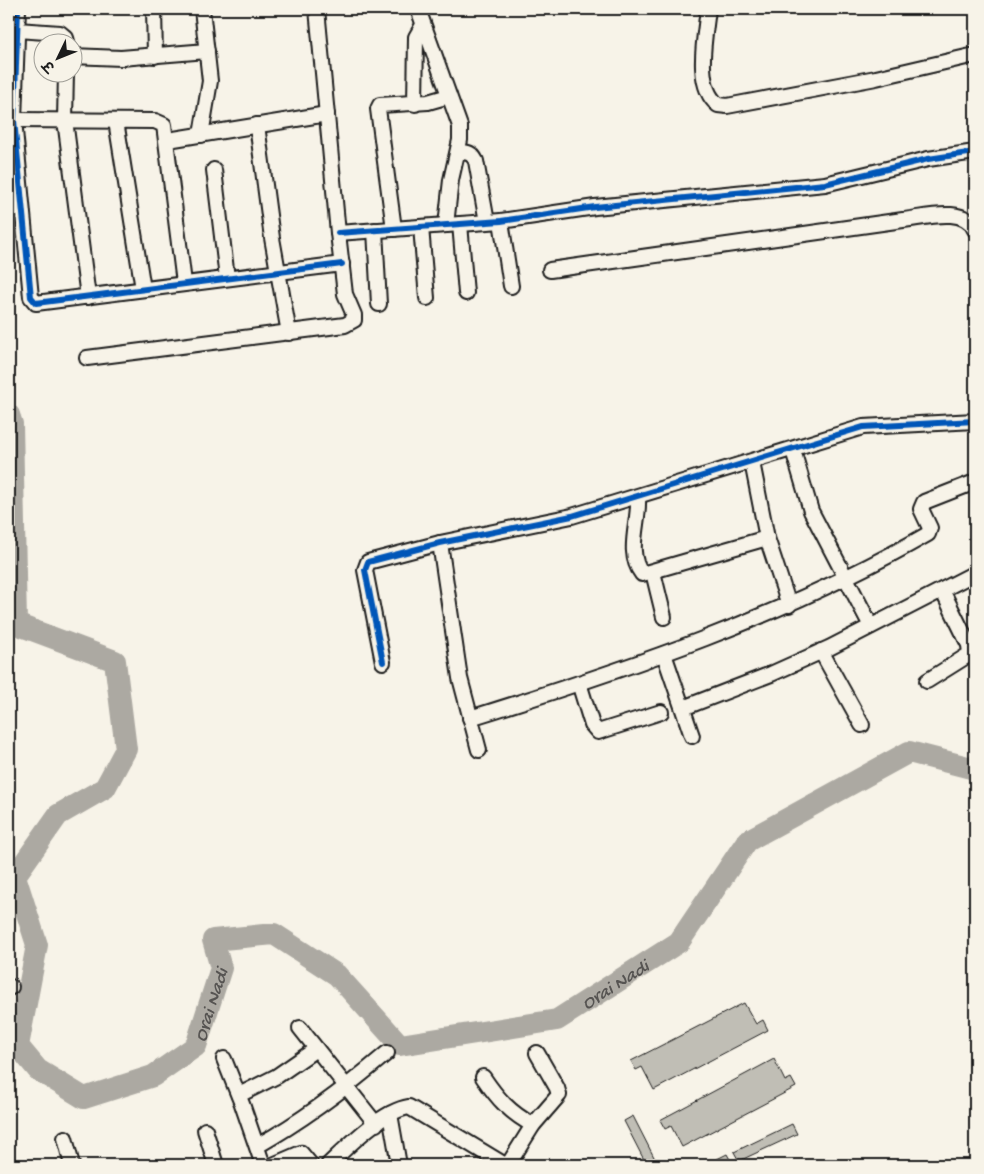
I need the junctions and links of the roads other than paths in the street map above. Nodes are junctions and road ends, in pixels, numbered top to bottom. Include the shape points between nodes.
1 (18, 9) edge
2 (154, 9) edge
3 (202, 9) edge
4 (317, 9) edge
5 (418, 9) edge
6 (708, 9) edge
7 (423, 25) junction
8 (18, 30) junction
9 (39, 32) edge
10 (207, 51) junction
11 (975, 55) edge
12 (155, 56) junction
13 (82, 57) edge
14 (66, 82) edge
15 (449, 96) junction
16 (415, 104) junction
17 (327, 114) junction
18 (14, 120) junction
19 (65, 120) junction
20 (116, 121) junction
21 (257, 125) junction
22 (201, 135) junction
23 (168, 140) junction
24 (459, 152) junction
25 (975, 152) edge
26 (214, 170) dead end
27 (502, 221) junction
28 (487, 222) junction
29 (453, 225) junction
30 (421, 227) junction
31 (394, 229) junction
32 (375, 230) junction
33 (975, 230) edge
34 (338, 233) junction
35 (342, 264) junction
36 (550, 270) dead end
37 (278, 272) junction
38 (227, 278) junction
39 (184, 283) junction
40 (511, 286) dead end
41 (143, 289) junction
42 (466, 293) dead end
43 (88, 297) junction
44 (427, 298) dead end
45 (379, 304) dead end
46 (289, 333) junction
47 (88, 358) dead end
48 (975, 421) edge
49 (792, 450) junction
50 (752, 462) junction
51 (975, 482) edge
52 (638, 497) junction
53 (767, 538) junction
54 (440, 543) junction
55 (653, 572) junction
56 (975, 573) edge
57 (845, 579) junction
58 (942, 590) junction
59 (789, 605) junction
60 (664, 617) dead end
61 (871, 626) junction
62 (821, 651) junction
63 (664, 654) junction
64 (383, 662) dead end
65 (928, 681) dead end
66 (579, 683) junction
67 (683, 708) junction
68 (661, 712) dead end
69 (470, 718) junction
70 (862, 725) dead end
71 (692, 736) dead end
72 (479, 750) dead end
73 (300, 1028) dead end
74 (316, 1049) junction
75 (387, 1052) dead end
76 (537, 1053) dead end
77 (224, 1059) dead end
78 (484, 1078) dead end
79 (346, 1088) junction
80 (239, 1096) junction
81 (390, 1114) junction
82 (376, 1124) junction
83 (533, 1125) junction
84 (205, 1130) dead end
85 (66, 1138) dead end
86 (257, 1146) junction
87 (502, 1164) edge
88 (72, 1165) edge
89 (216, 1165) edge
90 (263, 1165) edge
91 (273, 1165) edge
92 (312, 1165) edge
93 (328, 1165) edge
94 (399, 1165) edge

1 - 8 street
2 - 12 street
3 - 10 street
4 - 17 street
5 - 7 street
6 - 11 street via 704,80 706,93 718,106 876,78
7 - 15 street
7 - 16 street via 416,37
8 - 9 street
8 - 18 street
10 - 12 street
10 - 22 street via 209,93
12 - 13 street
14 - 19 street
15 - 16 street
15 - 24 street via 460,126
16 - 31 street via 382,103 378,109
17 - 21 street
17 - 34 street
18 - 19 street
18 - 43 street via 31,296 41,304
19 - 20 street
19 - 43 street
20 - 23 street via 161,122
20 - 41 street
21 - 22 street
21 - 37 street
22 - 23 street
23 - 39 street
24 - 28 street via 473,155 476,161
24 - 29 street via 451,180
25 - 27 street via 928,158 825,184 614,205
26 - 38 street
27 - 28 street
27 - 40 street
28 - 29 street
29 - 30 street
29 - 42 street
30 - 31 street
30 - 44 street
31 - 32 street
32 - 34 street
32 - 45 street
33 - 36 street via 966,218 957,215 903,220
34 - 35 street
35 - 37 street
35 - 46 street via 354,320 346,325
37 - 38 street
37 - 46 street
38 - 39 street
39 - 41 street
41 - 43 street
46 - 47 street
48 - 49 street via 863,428
49 - 50 street
49 - 57 street via 811,511
50 - 52 street
50 - 53 street
51 - 57 street via 924,502 921,509 930,528 928,534
52 - 54 street via 572,516
52 - 55 street via 639,512 633,542 639,570 642,574
53 - 55 street
53 - 59 street
54 - 64 street via 375,559 365,566
54 - 69 street via 460,678
55 - 60 street
56 - 58 street
57 - 59 street
57 - 61 street
58 - 61 street
58 - 65 street via 969,644 970,654
59 - 63 street
61 - 62 street
62 - 67 street
62 - 70 street
63 - 66 street
63 - 67 street
66 - 68 street via 592,726 598,732
66 - 69 street
67 - 71 street
69 - 72 street
73 - 74 street
74 - 79 street
74 - 80 street via 277,1076
75 - 79 street
76 - 83 street via 559,1095
77 - 80 street
78 - 83 street via 504,1105
79 - 82 street
79 - 86 street
80 - 86 street
81 - 82 street
81 - 87 street via 400,1108 416,1110
81 - 94 street
82 - 93 street
83 - 87 street
84 - 89 street
85 - 88 street
86 - 90 street
91 - 92 street via 301,1153

